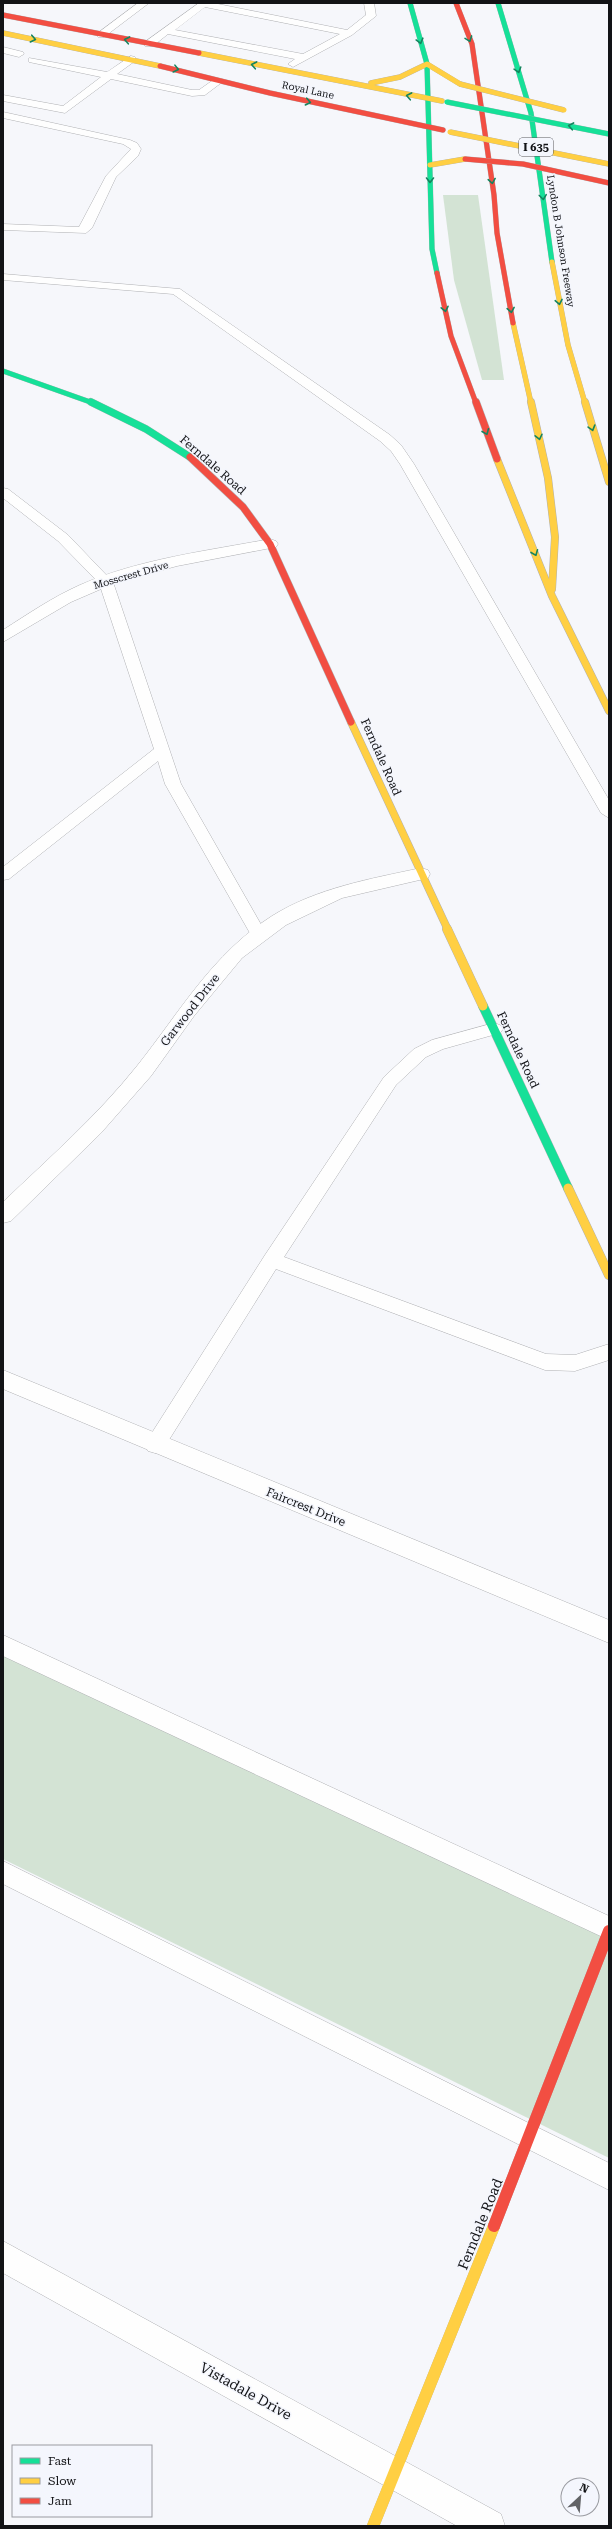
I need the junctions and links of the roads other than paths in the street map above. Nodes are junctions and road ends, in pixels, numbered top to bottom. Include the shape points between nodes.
1 (144, 3) edge
2 (369, 3) edge
3 (410, 3) edge
4 (456, 3) edge
5 (498, 3) edge
6 (204, 4) edge
7 (3, 15) edge
8 (166, 31) junction
9 (3, 33) edge
10 (349, 33) junction
11 (101, 35) junction
12 (149, 44) junction
13 (3, 50) edge
14 (19, 54) dead end
15 (303, 57) junction
16 (131, 59) junction
17 (33, 60) dead end
18 (150, 63) junction
19 (427, 64) junction
20 (282, 70) junction
21 (108, 75) junction
22 (128, 79) junction
23 (220, 80) junction
24 (341, 82) junction
25 (3, 98) edge
26 (429, 100) junction
27 (570, 112) dead end
28 (3, 115) edge
29 (429, 127) junction
30 (609, 134) edge
31 (609, 164) edge
32 (430, 165) junction
33 (609, 183) edge
34 (3, 227) edge
35 (3, 277) edge
36 (3, 371) edge
37 (609, 482) edge
38 (3, 492) edge
39 (270, 544) junction
40 (106, 582) junction
41 (552, 596) junction
42 (3, 637) edge
43 (609, 711) edge
44 (162, 750) junction
45 (609, 813) edge
46 (421, 874) junction
47 (3, 875) edge
48 (259, 935) junction
49 (494, 1029) junction
50 (3, 1215) edge
51 (272, 1260) junction
52 (609, 1275) edge
53 (609, 1352) edge
54 (3, 1379) edge
55 (155, 1445) junction
56 (609, 1632) edge
57 (3, 1645) edge
58 (3, 1872) edge
59 (609, 1928) edge
60 (609, 1931) edge
61 (530, 2136) junction
62 (609, 2177) edge
63 (3, 2256) edge
64 (394, 2472) junction
65 (372, 2526) edge
66 (489, 2526) edge

1 - 11 lane
2 - 10 lane via 371,16
3 -> 19 main road
4 -> 41 main road via 472,44 494,195 497,233 514,327 548,478 555,537
5 -> 37 main road, Lyndon B Johnson Freeway / I 635 via 531,113 552,264 568,345
6 - 8 lane
6 - 10 lane
7 - 11 main road, Royal Lane
8 - 12 lane
8 - 15 lane
9 -> 16 main road, Royal Lane
10 - 15 lane
12 -> 11 main road, Royal Lane
12 - 16 main road
20 -> 12 main road, Royal Lane
13 - 14 lane
15 - 20 lane
16 - 18 main road, Royal Lane
16 - 21 lane
17 - 21 lane
18 - 22 lane
18 -> 23 main road, Royal Lane
19 - 24 main road via 408,75 390,81
19 - 26 main road
19 - 27 main road, bridge via 460,84
20 - 24 main road, Royal Lane
21 - 22 lane
21 - 25 lane via 65,110
22 - 23 lane via 196,93 207,90
23 -> 29 main road, Royal Lane via 270,94
26 -> 24 main road, Royal Lane
26 - 29 main road
30 -> 26 main road, Royal Lane, bridge
28 - 34 lane via 126,142 136,149 111,176 86,228 82,231
29 - 31 main road, Royal Lane, bridge
29 - 32 main road
32 - 33 main road, bridge via 465,158 523,164
32 -> 41 main road via 432,249 451,336 477,409
35 - 45 lane via 176,290 385,438 407,464
36 - 39 main road, Ferndale Road via 33,378 103,405 150,430 213,477 243,506
38 - 40 lane via 63,538
39 - 40 street, Mosscrest Drive via 150,568
39 - 46 main road, Ferndale Road
40 - 42 street, Mosscrest Drive via 87,588 50,607
40 - 44 lane
41 - 43 main road
44 - 47 lane
44 - 48 lane via 173,784
46 - 48 street, Garwood Drive via 337,893 279,920
46 - 49 main road, Ferndale Road
48 - 50 street, Garwood Drive via 235,953 187,1011 144,1071 94,1128
49 - 51 lane via 438,1044 420,1053 390,1081
49 - 52 main road, Ferndale Road
51 - 53 lane via 546,1362 575,1363
51 - 55 lane
54 - 55 street, Faircrest Drive
55 - 56 street, Faircrest Drive
57 - 59 lane
58 - 61 lane
60 - 61 main road, Ferndale Road
61 - 62 lane
61 - 64 main road, Ferndale Road
63 - 64 street, Vistadale Drive
64 - 65 main road, Ferndale Road
64 - 66 street, Vistadale Drive

